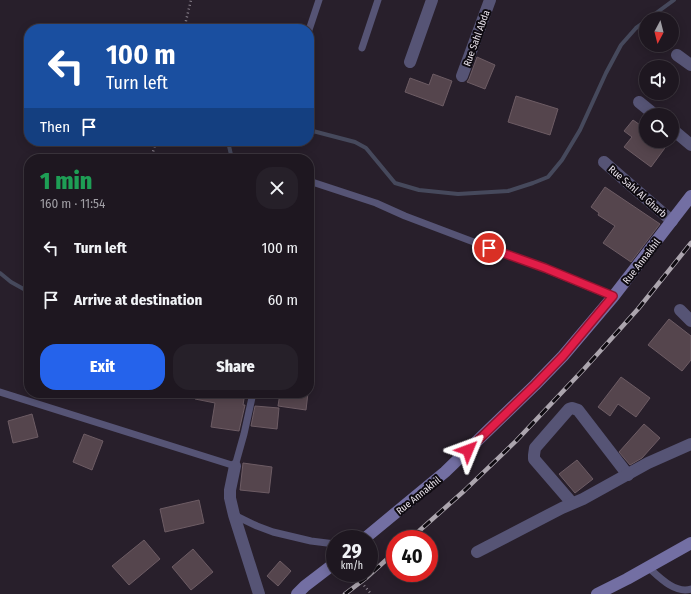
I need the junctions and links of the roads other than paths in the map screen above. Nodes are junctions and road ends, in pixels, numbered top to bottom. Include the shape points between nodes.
1 (319, 0) edge
2 (378, 0) edge
3 (432, 0) edge
4 (490, 0) edge
5 (311, 24) edge
6 (362, 48) dead end
7 (677, 55) dead end
8 (410, 62) dead end
9 (691, 65) edge
10 (462, 76) dead end
11 (639, 102) dead end
12 (646, 108) edge
13 (679, 135) edge
14 (691, 145) edge
15 (604, 162) dead end
16 (314, 183) edge
17 (691, 196) edge
18 (672, 221) junction
19 (613, 296) junction
20 (680, 310) dead end
21 (691, 321) edge
22 (0, 392) edge
23 (252, 398) edge
24 (691, 444) edge
25 (235, 466) junction
26 (628, 475) junction
27 (572, 503) junction
28 (234, 515) junction
29 (375, 530) edge
30 (326, 543) edge
31 (691, 543) edge
32 (477, 552) dead end
33 (648, 567) junction
34 (326, 570) edge
35 (691, 589) edge
36 (260, 594) edge
37 (297, 594) edge
38 (597, 594) edge

1 - 5 lane
2 - 6 lane
3 - 8 street
4 - 10 street, Rue Sahl Abda
7 - 9 street
11 - 12 street
13 - 14 street
15 - 18 street, Rue Sahl Al Gharb
16 - 19 lane via 376,202 405,216
17 - 18 street, Rue Annakhil
18 - 19 street, Rue Annakhil
19 - 29 street, Rue Annakhil via 563,356 530,390 445,472
20 - 21 street
22 - 25 lane
23 - 25 lane
24 - 26 street
25 - 28 street via 230,490
26 - 27 street
26 - 27 street via 578,410 569,409 535,448 534,458
27 - 32 street
28 - 30 lane via 273,532
28 - 36 street
31 - 33 street
33 - 35 lane via 671,588 687,591
33 - 38 street
34 - 37 street

